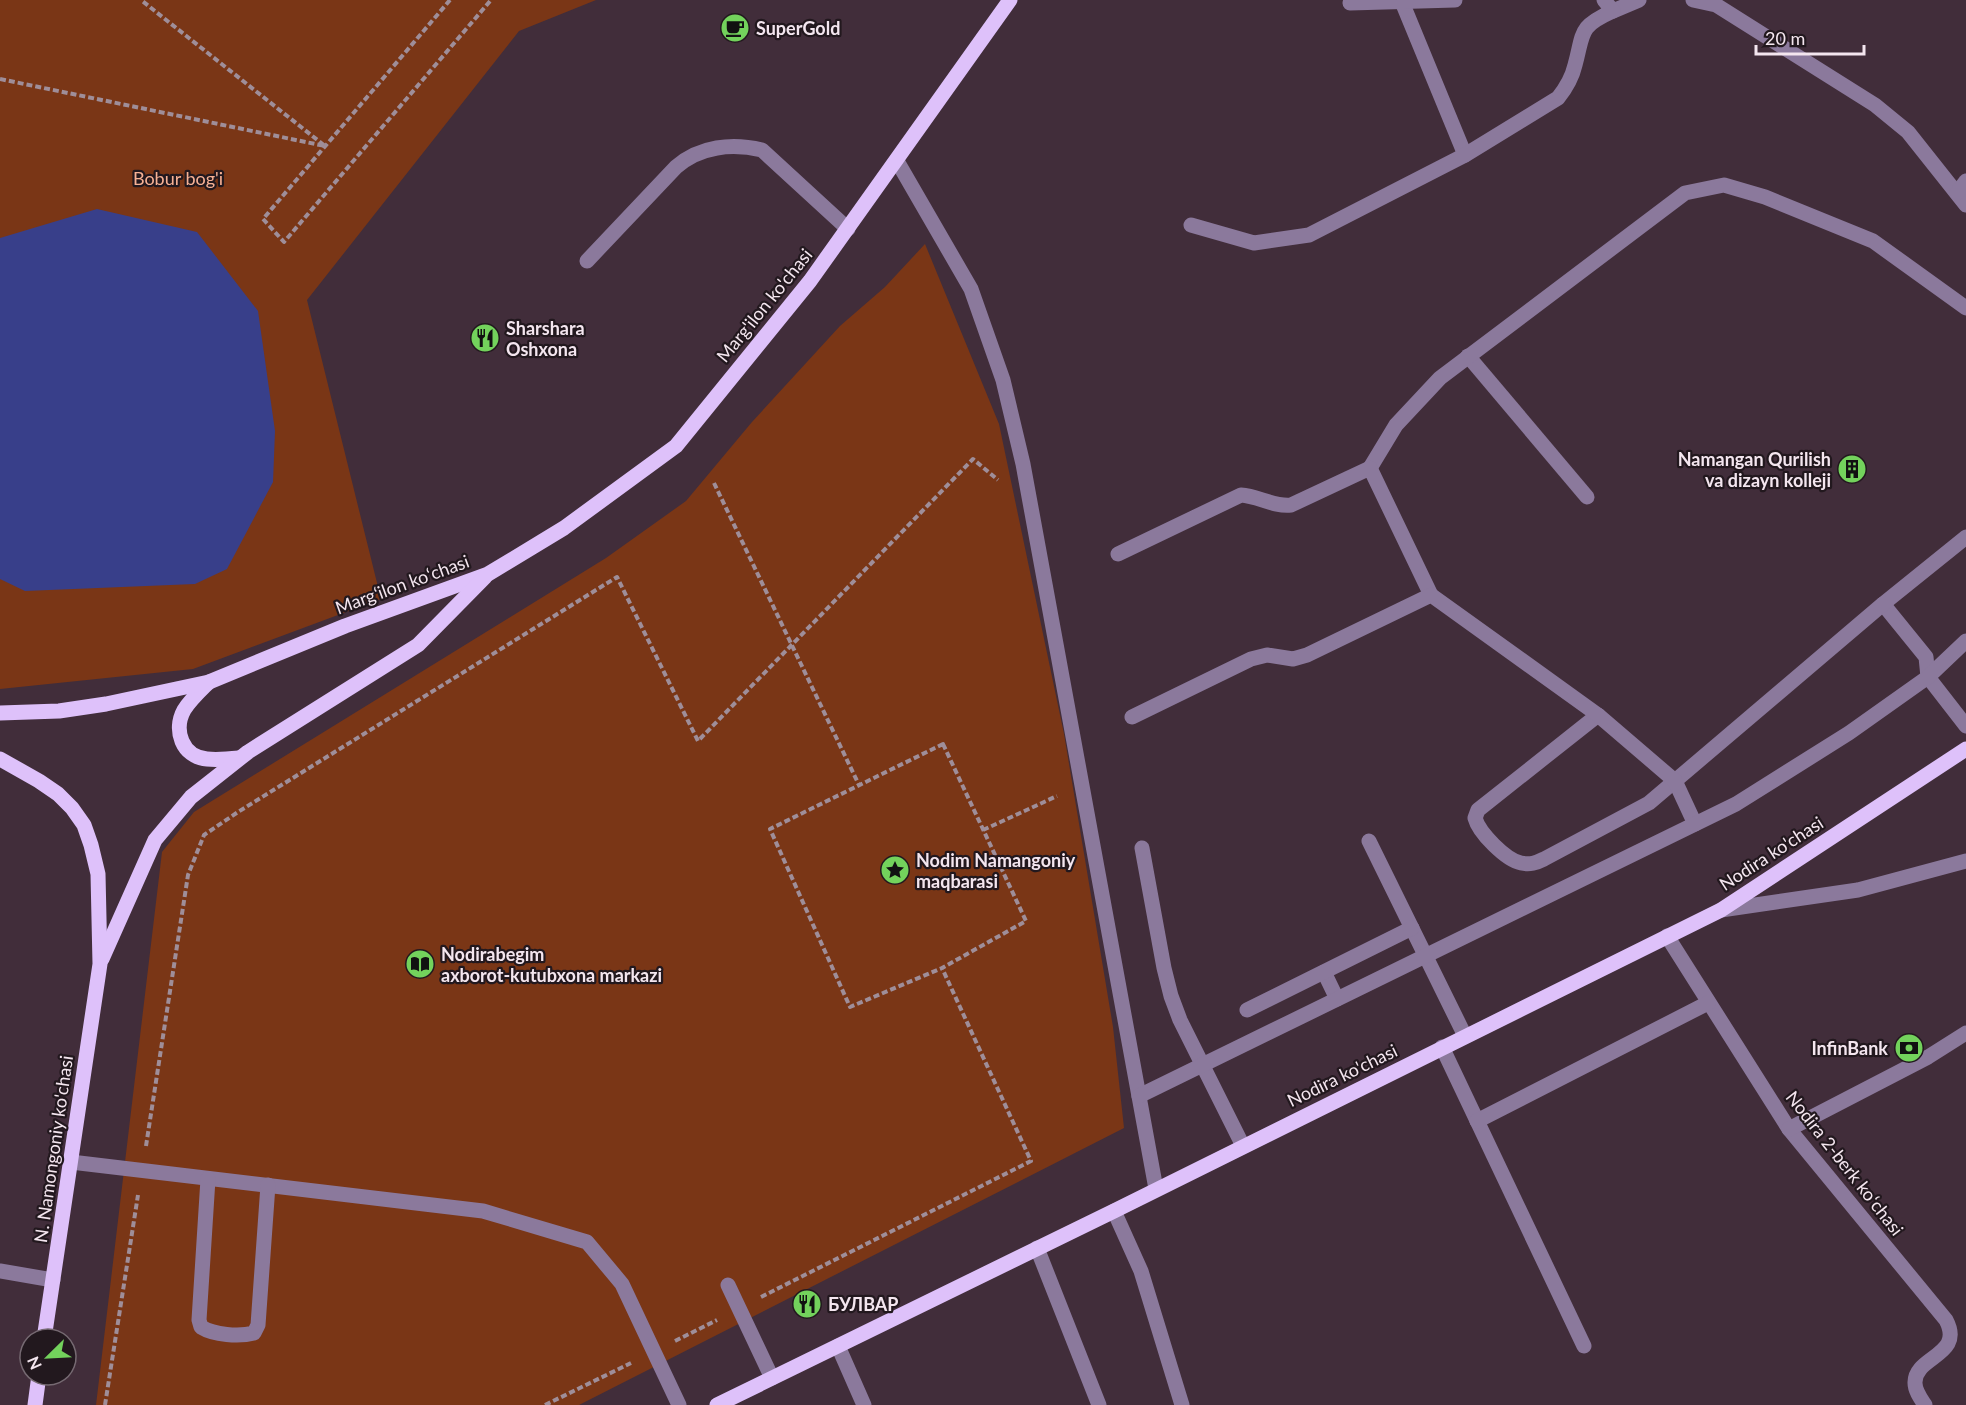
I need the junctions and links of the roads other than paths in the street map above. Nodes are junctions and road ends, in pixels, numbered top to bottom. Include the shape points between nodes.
1 (1010, 0) edge
2 (1455, 0) edge
3 (1639, 0) edge
4 (1693, 0) edge
5 (1402, 2) junction
6 (1350, 3) dead end
7 (1609, 6) edge
8 (1465, 155) junction
9 (897, 161) junction
10 (1963, 193) edge
11 (1191, 225) dead end
12 (848, 229) junction
13 (587, 261) dead end
14 (1966, 308) edge
15 (1468, 356) junction
16 (1370, 468) junction
17 (1587, 497) dead end
18 (1966, 537) edge
19 (1118, 554) dead end
20 (488, 573) junction
21 (1431, 595) junction
22 (1883, 604) junction
23 (1966, 640) edge
24 (1928, 677) junction
25 (208, 682) junction
26 (0, 713) edge
27 (1598, 714) junction
28 (1132, 717) dead end
29 (1966, 726) edge
30 (1966, 749) edge
31 (239, 758) junction
32 (0, 759) edge
33 (1675, 781) junction
34 (1695, 824) junction
35 (1369, 841) dead end
36 (1142, 848) dead end
37 (1966, 861) edge
38 (1721, 910) junction
39 (1412, 928) junction
40 (1666, 936) junction
41 (1426, 956) junction
42 (100, 964) junction
43 (1324, 972) junction
44 (1337, 999) junction
45 (1708, 1003) junction
46 (1247, 1010) dead end
47 (1966, 1033) edge
48 (1466, 1036) junction
49 (1442, 1047) junction
50 (1203, 1065) junction
51 (1139, 1096) junction
52 (1477, 1121) junction
53 (1789, 1129) junction
54 (1243, 1146) junction
55 (71, 1162) junction
56 (208, 1179) junction
57 (268, 1185) junction
58 (1156, 1189) junction
59 (1114, 1211) junction
60 (1037, 1248) junction
61 (0, 1271) edge
62 (53, 1280) junction
63 (728, 1285) dead end
64 (47, 1327) edge
65 (838, 1346) junction
66 (1584, 1346) dead end
67 (772, 1378) junction
68 (37, 1387) edge
69 (35, 1405) edge
70 (679, 1405) edge
71 (717, 1405) edge
72 (864, 1405) edge
73 (1099, 1405) edge
74 (1182, 1405) edge
75 (1925, 1405) edge

1 - 9 main road, Marg'ilon ko'chasi
2 - 5 street
3 - 7 street
4 - 10 street via 1716,5 1875,105 1908,132
5 - 6 street
5 - 8 street
7 - 8 street via 1580,39 1568,85 1558,98
8 - 11 street via 1309,236 1254,243
9 - 12 main road, Marg'ilon ko'chasi
9 - 51 street via 971,289 1003,380 1023,464
12 - 13 street via 762,150 718,147 688,156 676,166
12 - 20 main road, Marg'ilon ko'chasi via 676,446 564,528
14 - 15 street via 1873,242 1765,197 1724,185 1685,193
15 - 16 street via 1440,378 1396,425
15 - 17 street
16 - 19 street via 1291,506 1240,495
16 - 21 street
18 - 22 street
20 - 25 main road, Margʻilon koʻchasi
20 - 31 main road, Margʻilon koʻchasi via 418,645
21 - 27 street
21 - 28 street via 1306,655 1293,659 1267,655 1251,659
22 - 24 street via 1926,657
22 - 33 street
23 - 24 street
24 - 29 street
24 - 34 street via 1850,733 1736,804
25 - 26 main road, Margʻilon koʻchasi via 106,704
25 - 31 main road via 180,720 184,748 205,759
27 - 33 street
27 - 33 street via 1478,810 1475,818 1482,833 1519,863 1533,865 1649,802
30 - 38 main road, Nodira ko'chasi
31 - 42 main road via 191,796 155,840
32 - 42 main road via 58,794 84,825 98,874
33 - 34 street
34 - 41 street
35 - 39 street
36 - 50 street via 1171,996
37 - 38 street via 1858,890
38 - 40 main road, Nodira ko'chasi
39 - 41 street
39 - 43 street
40 - 45 street, Nodira 2-berk koʻchasi
40 - 48 main road, Nodira ko'chasi
41 - 44 street
41 - 48 street
42 - 55 main road, N. Namongoniy ko'chasi
43 - 44 street
43 - 46 street
44 - 50 street
45 - 52 street
45 - 53 street, Nodira 2-berk koʻchasi
47 - 53 street
48 - 49 main road, Nodira ko'chasi
49 - 52 street
49 - 54 main road, Nodira ko'chasi
50 - 51 street
50 - 54 street
51 - 58 street
52 - 66 street
53 - 75 street, Nodira 2-berk koʻchasi via 1951,1330 1947,1346 1916,1375 1914,1385
54 - 58 main road, Nodira ko'chasi
55 - 56 street
55 - 62 main road, N. Namongoniy ko'chasi
56 - 57 street
56 - 57 street via 199,1320 207,1331 245,1336 254,1333 258,1325
57 - 70 street via 483,1210 587,1242 622,1284
58 - 59 main road, Nodira ko'chasi
59 - 60 main road, Nodira ko'chasi
59 - 74 street via 1141,1271
60 - 65 main road, Nodira ko'chasi
60 - 73 street
61 - 62 street
62 - 64 main road, N. Namongoniy ko'chasi
63 - 67 street
65 - 67 main road, Nodira ko'chasi
65 - 72 street
67 - 71 main road, Nodira ko'chasi
68 - 69 main road

